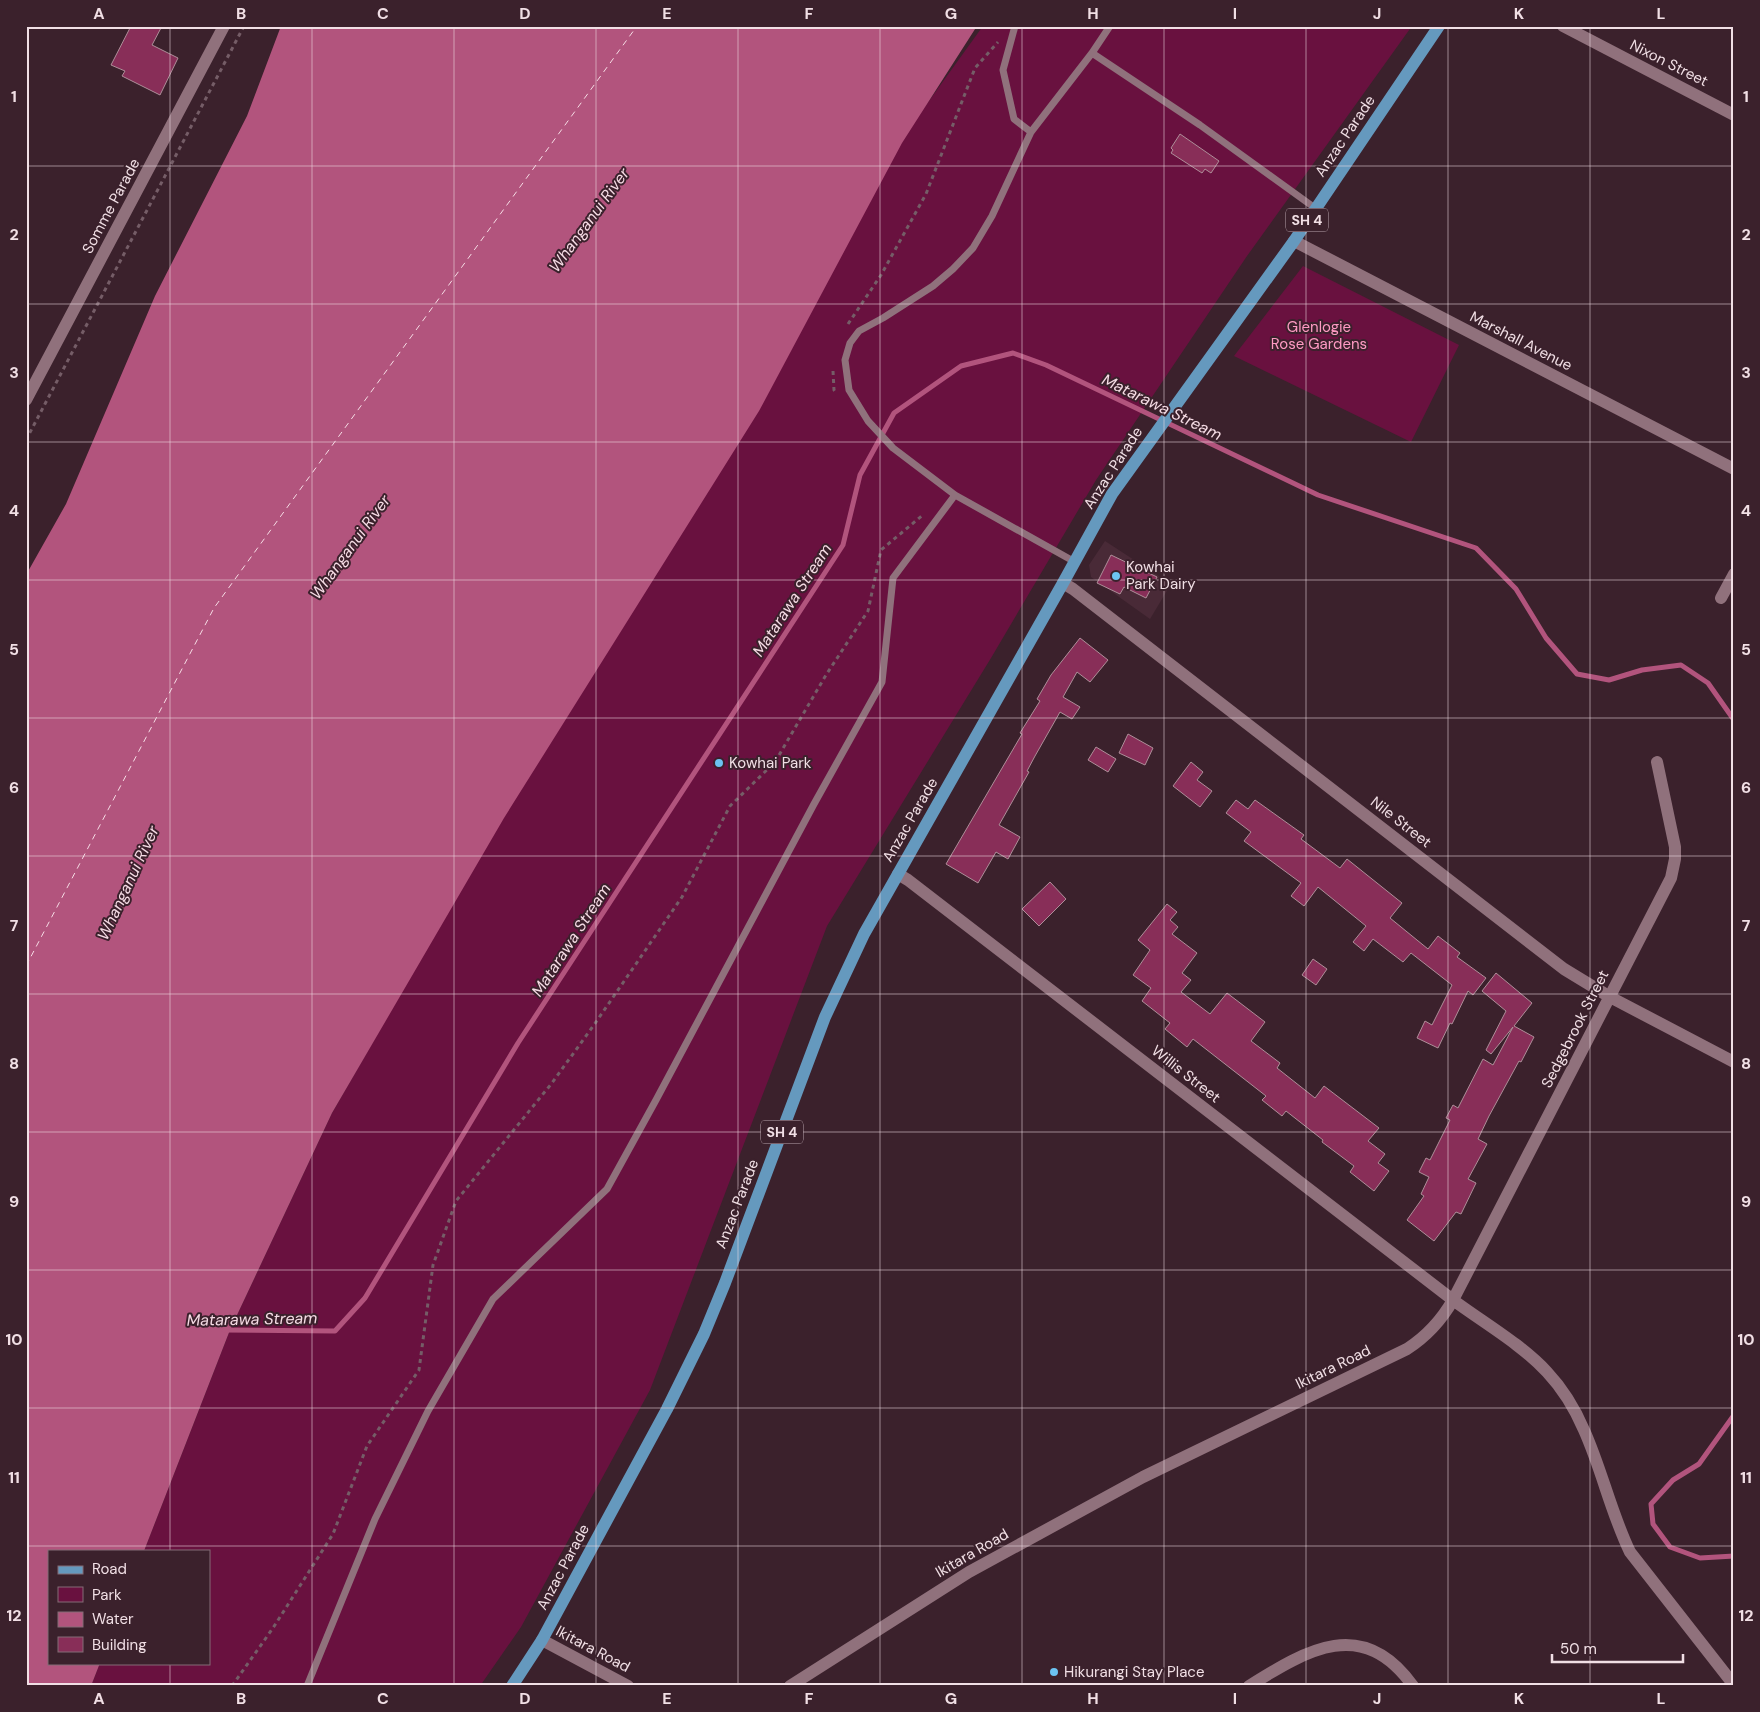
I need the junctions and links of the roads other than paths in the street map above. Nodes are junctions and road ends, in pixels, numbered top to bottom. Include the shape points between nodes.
1 (224, 26) edge
2 (1015, 26) edge
3 (1110, 26) edge
4 (1440, 26) edge
5 (1563, 26) edge
6 (1092, 53) junction
7 (1734, 114) edge
8 (1031, 132) junction
9 (1315, 208) junction
10 (1294, 240) junction
11 (26, 400) edge
12 (1734, 469) edge
13 (955, 495) junction
14 (1075, 562) junction
15 (1734, 574) edge
16 (1063, 584) junction
17 (1721, 598) dead end
18 (1657, 762) dead end
19 (898, 874) junction
20 (1610, 997) junction
21 (1734, 1062) edge
22 (1453, 1300) junction
23 (542, 1640) junction
24 (1734, 1685) edge
25 (307, 1686) edge
26 (512, 1686) edge
27 (628, 1686) edge
28 (790, 1686) edge
29 (1249, 1686) edge
30 (1413, 1686) edge

1 - 11 street, Somme Parade
2 - 8 lane via 1003,70 1014,119
3 - 6 lane
4 - 9 main road, Anzac Parade / SH 4
5 - 7 street, Nixon Street
6 - 8 lane
6 - 9 lane via 1200,125
8 - 13 lane via 992,216 973,248 933,286 858,331 845,360 850,390 868,420 893,448
9 - 10 main road, Anzac Parade / SH 4
10 - 12 street, Marshall Avenue
10 - 14 main road, Anzac Parade / SH 4 via 1112,494
13 - 14 lane
13 - 25 lane via 893,578 882,682 656,1100 607,1189 493,1299 428,1411 375,1520
14 - 16 main road, Anzac Parade / SH 4
15 - 17 street
16 - 19 main road, Anzac Parade / SH 4
16 - 20 street, Nile Street via 1564,968
18 - 20 street, Sedgebrook Street via 1675,847 1674,869
19 - 22 street, Willis Street
19 - 23 main road, Anzac Parade / SH 4 via 864,934 825,1017 704,1334 667,1410
20 - 21 street, Nile Street
20 - 22 street, Sedgebrook Street
22 - 24 street via 1532,1358 1561,1389 1584,1430 1630,1552
22 - 28 street, Ikitara Road via 1428,1335 1407,1349 1143,1476 969,1572
23 - 26 main road, Anzac Parade / SH 4
23 - 27 street, Ikitara Road
29 - 30 street via 1312,1652 1325,1647 1351,1645 1383,1654

